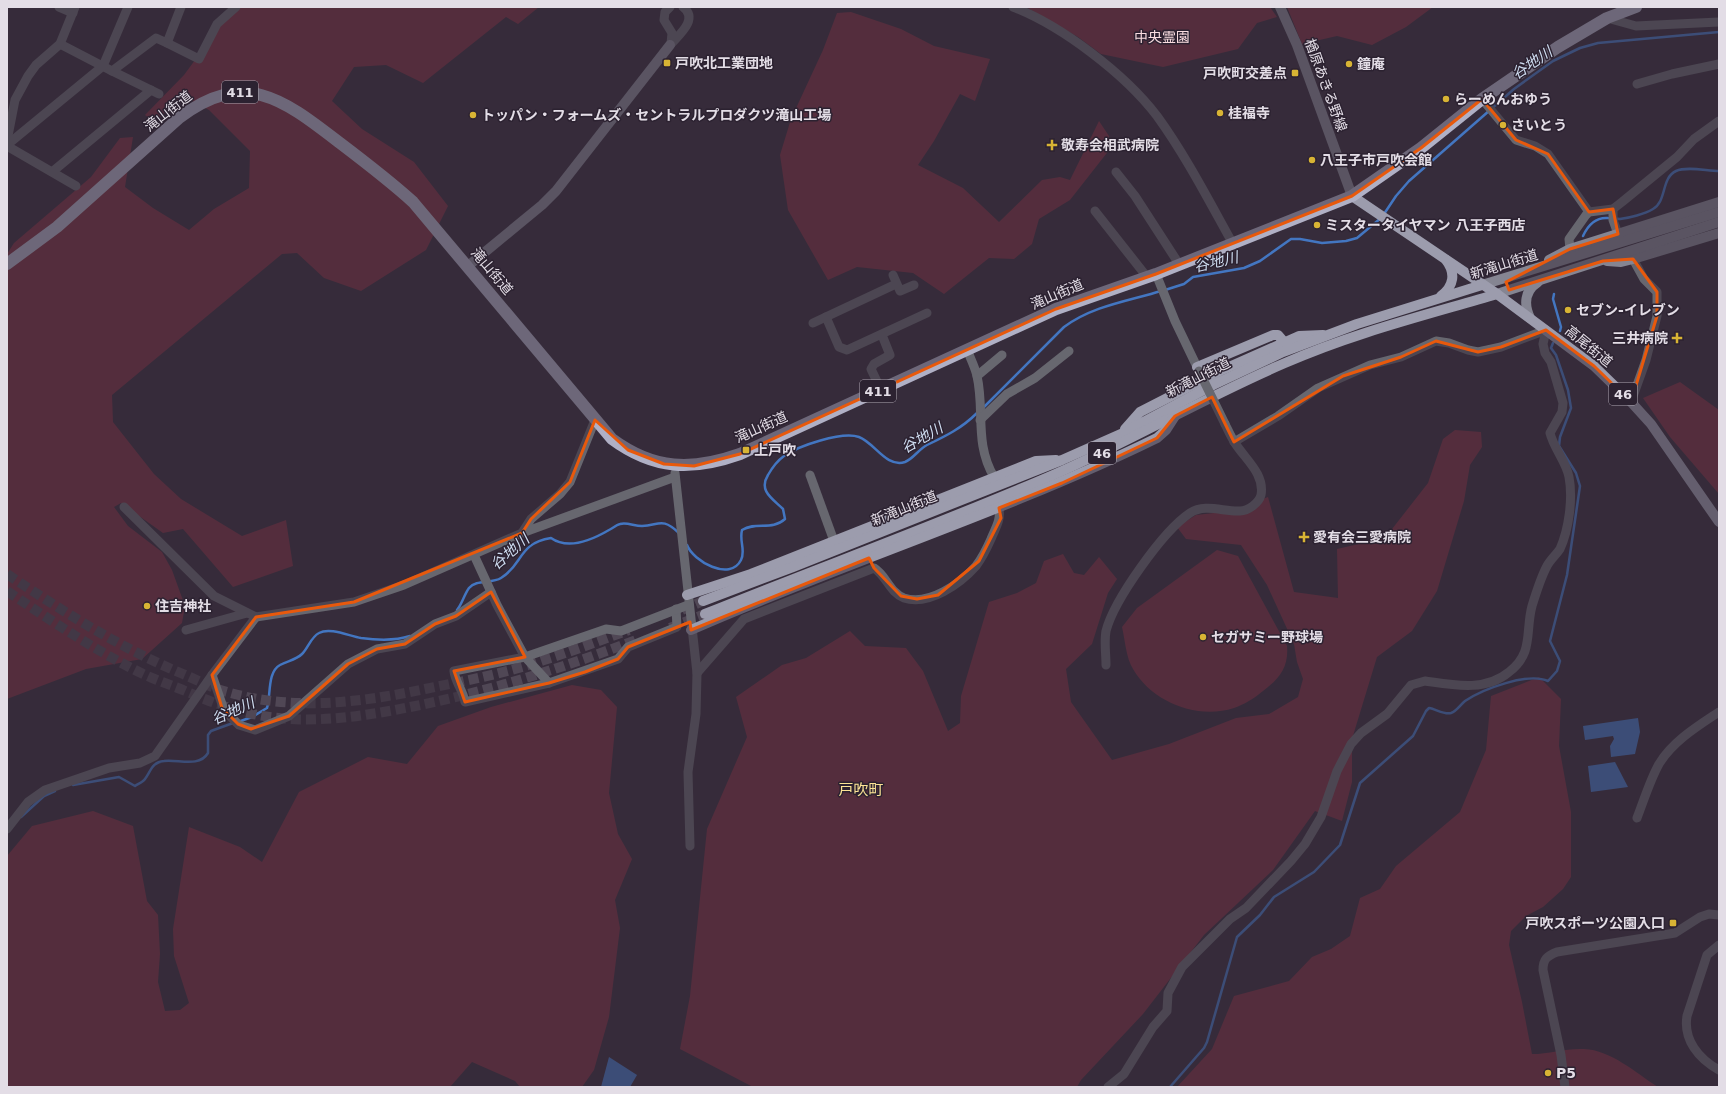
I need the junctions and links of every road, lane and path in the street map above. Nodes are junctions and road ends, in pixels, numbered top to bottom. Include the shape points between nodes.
1 (58, 7) edge
2 (128, 7) edge
3 (181, 7) edge
4 (236, 7) edge
5 (670, 7) edge
6 (683, 7) edge
7 (1013, 7) edge
8 (1280, 7) edge
9 (1636, 7) edge
10 (74, 10) edge
11 (1607, 18) junction
12 (1719, 22) edge
13 (167, 43) junction
14 (60, 44) junction
15 (670, 45) junction
16 (1719, 64) edge
17 (103, 66) junction
18 (112, 71) junction
19 (1637, 84) dead end
20 (1484, 101) junction
21 (1719, 121) edge
22 (7, 141) edge
23 (7, 146) edge
24 (52, 172) junction
25 (1116, 172) dead end
26 (76, 186) dead end
27 (1352, 196) junction
28 (1719, 202) edge
29 (1095, 211) dead end
30 (1589, 212) junction
31 (1719, 212) edge
32 (1613, 214) junction
33 (1719, 222) edge
34 (1719, 233) edge
35 (1618, 234) junction
36 (1233, 244) junction
37 (1570, 249) junction
38 (1444, 258) junction
39 (1633, 260) junction
40 (1603, 261) junction
41 (7, 264) edge
42 (1180, 264) junction
43 (468, 266) junction
44 (1520, 274) junction
45 (1154, 277) junction
46 (1544, 280) junction
47 (914, 285) dead end
48 (1482, 285) junction
49 (1497, 294) junction
50 (1440, 297) junction
51 (926, 313) dead end
52 (826, 317) junction
53 (1530, 318) junction
54 (813, 323) dead end
55 (1546, 330) junction
56 (882, 335) junction
57 (1327, 335) junction
58 (1284, 342) junction
59 (967, 349) junction
60 (1069, 351) dead end
61 (1002, 355) dead end
62 (1198, 369) junction
63 (977, 376) junction
64 (881, 390) junction
65 (1631, 402) junction
66 (1175, 416) junction
67 (980, 418) junction
68 (595, 420) junction
69 (1123, 433) junction
70 (1234, 442) junction
71 (1062, 460) junction
72 (674, 472) junction
73 (810, 475) dead end
74 (994, 477) junction
75 (124, 507) dead end
76 (999, 508) junction
77 (1719, 522) edge
78 (522, 534) junction
79 (834, 541) junction
80 (474, 555) junction
81 (869, 558) junction
82 (874, 568) junction
83 (491, 592) junction
84 (688, 600) junction
85 (703, 601) tunnel mouth
86 (676, 609) junction
87 (247, 613) junction
88 (705, 614) tunnel mouth
89 (256, 617) junction
90 (186, 630) dead end
91 (691, 630) junction
92 (525, 657) junction
93 (1106, 664) dead end
94 (697, 673) junction
95 (212, 675) junction
96 (550, 683) junction
97 (1719, 712) edge
98 (1637, 818) dead end
99 (7, 826) edge
100 (690, 846) dead end
101 (1719, 915) edge
102 (1719, 945) edge
103 (1719, 1070) edge
104 (1108, 1087) edge
105 (1566, 1087) edge

1 - 10 street
2 - 17 street
3 - 13 street
4 - 13 street via 217,24 199,59
5 - 15 street via 665,12 664,20 672,33
6 - 15 street via 689,13 690,20
7 - 36 street via 1082,46 1140,98 1166,128
8 - 27 main road, 楢原あきる野線 via 1297,45
9 - 11 highway, 滝山街道 / 411
10 - 14 street
11 - 12 street via 1636,26
11 - 20 highway, 滝山街道 / 411 via 1558,47
13 - 18 street via 156,38
14 - 17 street
14 - 22 street via 36,65 28,76 15,100
15 - 43 main road via 556,191
16 - 19 street
17 - 18 street
17 - 23 street
18 - 24 street via 155,92
20 - 27 highway, 滝山街道 / 411
20 - 30 street via 1516,140 1535,146 1548,154
21 - 32 street via 1694,139
23 - 24 street
24 - 26 street
25 - 42 street
27 - 36 highway, 滝山街道 / 411
27 - 38 main road, 46
28 - 35 main road
29 - 45 street
30 - 32 street
30 - 37 street via 1569,239
31 - 44 main road, 新滝山街道
32 - 35 street
33 - 40 main road, 新滝山街道
34 - 39 main road
35 - 37 main road
36 - 42 highway, 滝山街道 / 411
37 - 44 main road
38 - 48 main road, 46
38 - 50 main road via 1452,272 1453,282
39 - 40 main road
39 - 65 street via 1644,279 1657,292 1658,311 1646,360
40 - 46 main road, 新滝山街道
41 - 43 highway, 滝山街道 / 411 via 57,227 187,112 218,96 248,92 271,98 296,110 390,182 413,202
42 - 45 highway, 滝山街道 / 411
43 - 68 highway, 滝山街道 / 411
44 - 48 main road, 新滝山街道
45 - 59 highway, 滝山街道 / 411 via 1056,309
45 - 62 street via 1164,293
46 - 49 main road, 新滝山街道
46 - 53 main road via 1531,288 1527,295 1526,310
47 - 52 street via 900,291 894,279
48 - 49 main road, 高尾街道 / 46
48 - 50 main road, 新滝山街道 / 46
49 - 53 main road, 高尾街道 / 46
49 - 66 main road, 新滝山街道 / 46 via 1312,351
50 - 57 main road, 新滝山街道 / 46
51 - 56 street
52 - 54 street
52 - 56 street via 839,347 844,350
53 - 55 main road, 高尾街道 / 46
55 - 65 main road, 高尾街道 / 46 via 1594,366
55 - 70 street via 1501,347 1478,352 1449,342 1436,342 1401,357 1370,365 1318,388
55 - 104 street via 1543,344 1545,353 1551,362 1564,403 1550,433 1552,443 1566,467 1570,498 1560,549 1547,566 1532,607 1526,650 1522,659 1510,672 1484,684 1454,686 1425,681 1411,685 1387,714 1351,744 1337,771 1321,817 1305,844 1246,908 1230,919 1182,967 1168,993 1167,1011 1153,1027 1124,1074
56 - 64 street via 890,355 874,364 871,369
57 - 58 main road, 46 via 1304,334
57 - 69 main road, 新滝山街道 / 46 via 1247,368
58 - 62 main road via 1278,335 1273,335
58 - 69 main road, 46 via 1220,371 1136,415
59 - 63 street
59 - 64 highway, 滝山街道 / 411
60 - 67 street via 1035,378 1007,394
61 - 63 street
62 - 70 street, bridge
63 - 67 street
64 - 72 highway, 滝山街道 / 411 via 740,454
65 - 77 main road, 高尾街道 / 46 via 1666,444
66 - 76 main road, 46 via 1157,438 1062,483
66 - 88 main road, 新滝山街道 / 46 via 1040,481
67 - 74 street via 982,449 986,464
68 - 72 highway, 滝山街道 / 411 via 612,439 628,450
68 - 78 street via 570,482 531,519
69 - 71 main road, 新滝山街道 / 46
70 - 93 street via 1261,481 1257,503 1241,511 1214,507 1191,512 1174,525 1116,607 1106,632
71 - 74 main road, 46 via 1036,461
71 - 85 main road, 新滝山街道 / 46
72 - 78 street
72 - 84 street
73 - 79 street
74 - 79 main road, 46
75 - 87 street via 214,596
76 - 81 main road, 46
76 - 82 street via 1001,518 979,561 971,571 944,592 917,599 904,598 892,589
78 - 80 street
79 - 84 main road, 46
80 - 83 street
80 - 89 street via 404,585 354,602
81 - 82 street
81 - 91 main road, 46
82 - 94 street via 744,619
83 - 92 street
83 - 95 street via 456,616 435,624 404,644 377,649 348,664 289,716 255,730 235,722 222,708
84 - 86 street
84 - 91 street
86 - 92 street via 621,631 606,628
86 - 96 street via 677,627 628,647 618,658
87 - 89 street
87 - 90 street
89 - 95 street
91 - 94 street
92 - 96 street
92 - 96 street via 454,671 454,677 463,690 465,702
94 - 100 street via 696,714 688,772
95 - 99 street via 156,756 140,763 109,768 45,790 28,802
97 - 98 street via 1678,741 1668,752 1659,764
101 - 105 street via 1700,917 1675,933 1548,955 1543,962 1543,970
102 - 103 street via 1707,955 1686,1025 1689,1037 1700,1057

